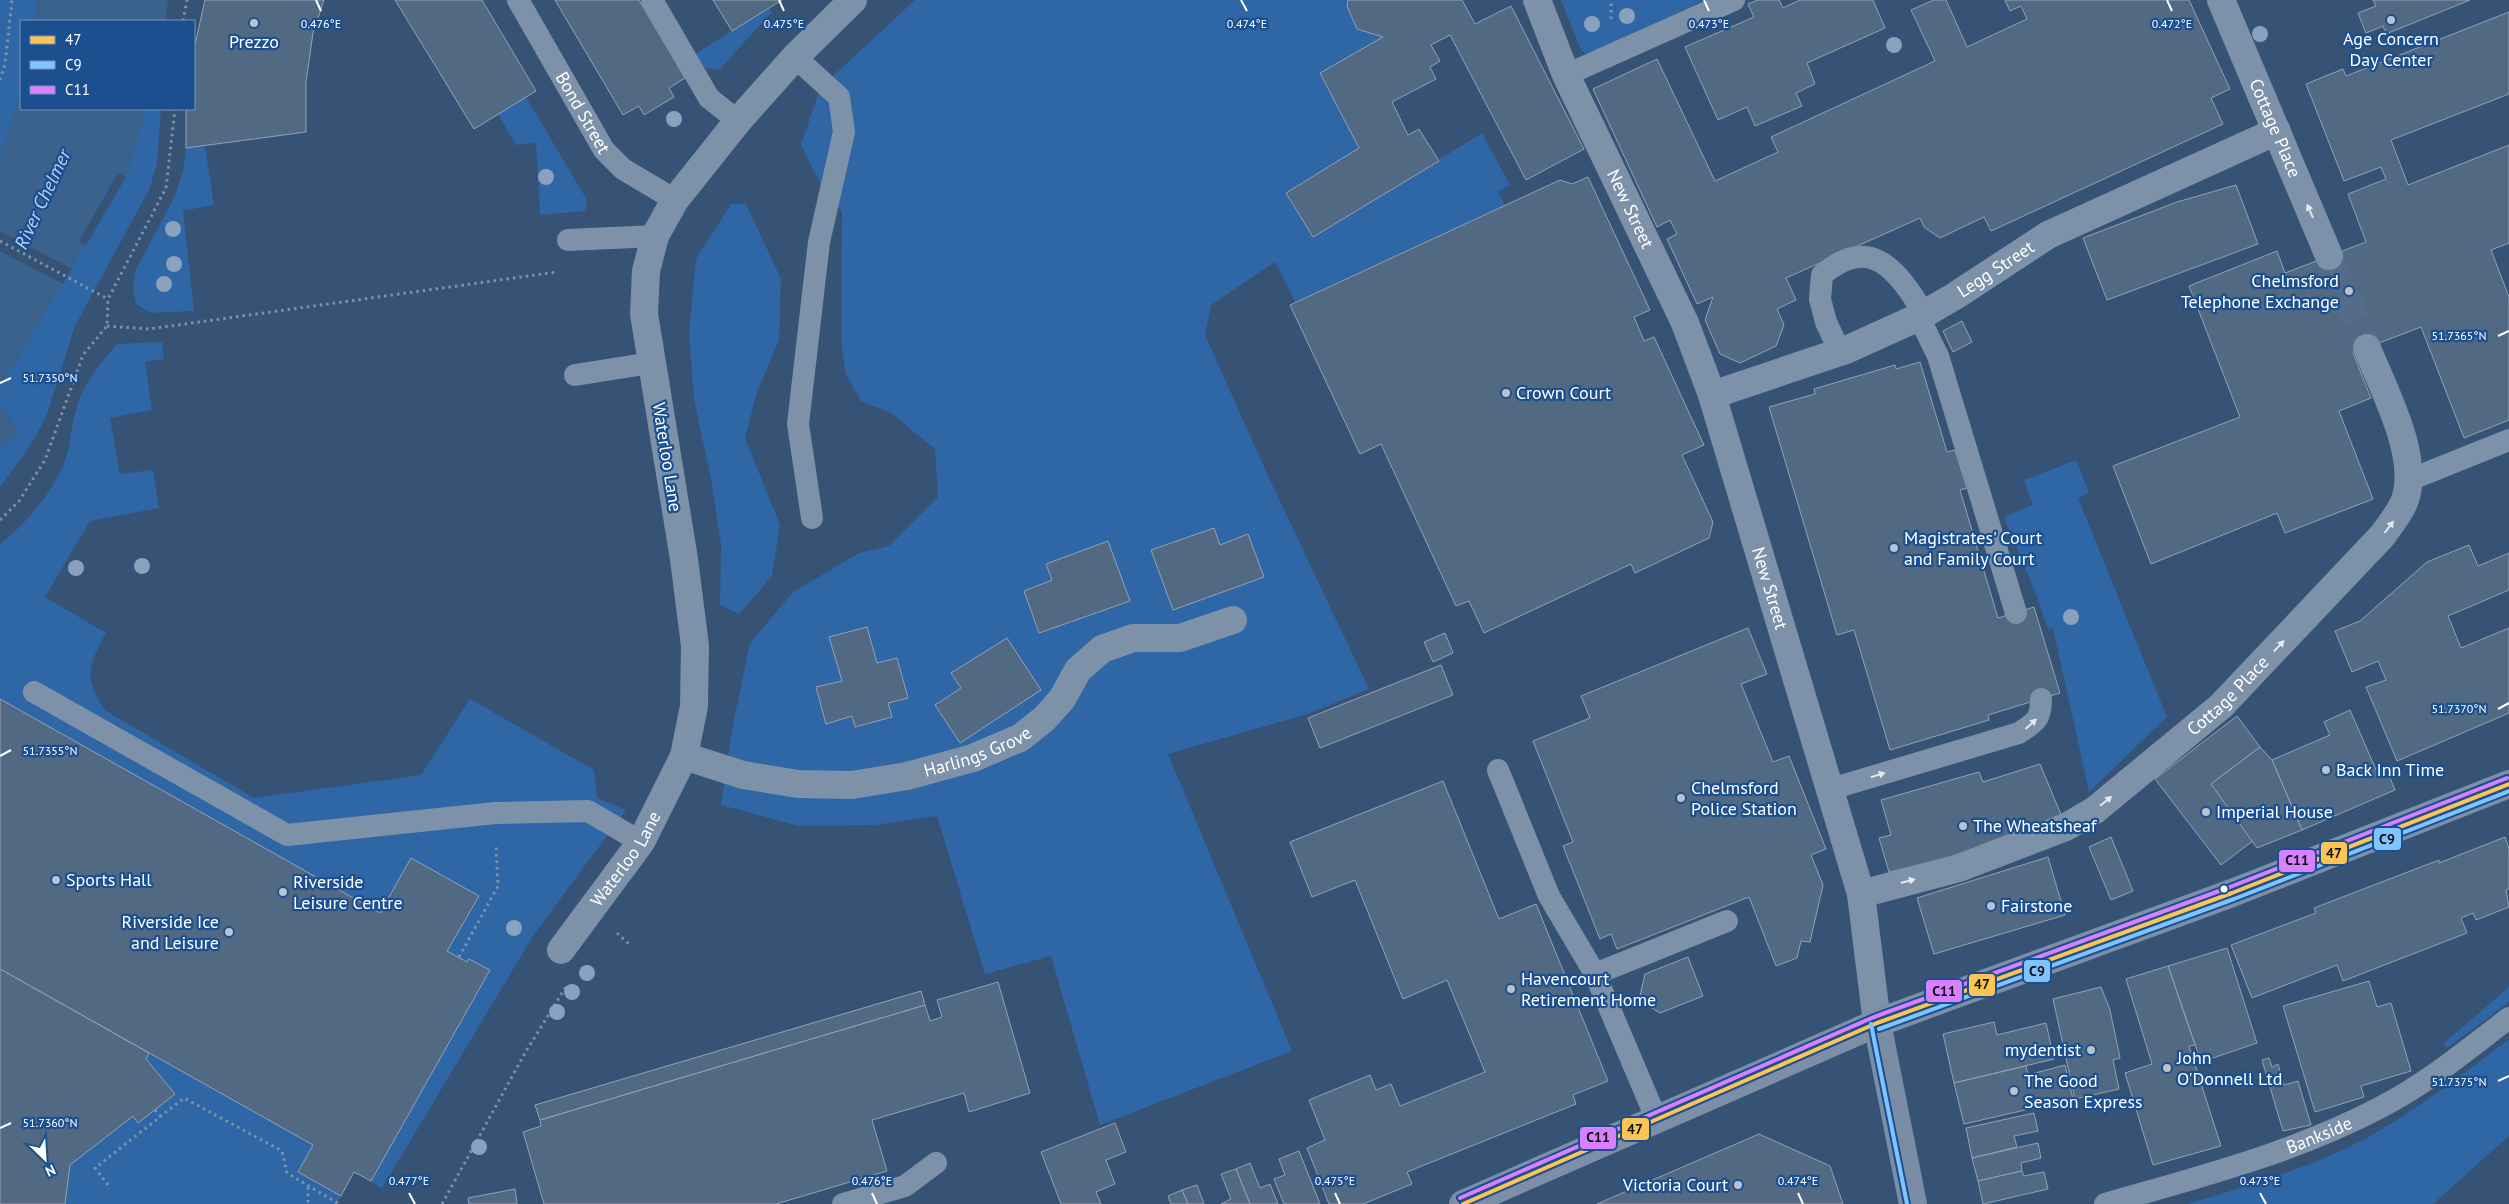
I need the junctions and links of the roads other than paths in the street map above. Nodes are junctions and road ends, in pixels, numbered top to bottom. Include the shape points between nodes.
1 (518, 0) edge
2 (652, 0) edge
3 (854, 0) edge
4 (1536, 0) edge
5 (1734, 0) edge
6 (2221, 0) edge
7 (795, 57) junction
8 (1566, 75) junction
9 (738, 121) junction
10 (2277, 131) junction
11 (675, 200) junction
12 (655, 236) junction
13 (568, 240) dead end
14 (2329, 256) tunnel mouth
15 (1921, 315) junction
16 (2367, 348) tunnel mouth
17 (1840, 352) junction
18 (651, 363) junction
19 (575, 375) dead end
20 (1712, 395) junction
21 (2509, 440) edge
22 (2407, 481) junction
23 (812, 518) dead end
24 (2016, 613) dead end
25 (1233, 620) dead end
26 (34, 692) dead end
27 (2041, 699) dead end
28 (684, 756) junction
29 (1498, 770) dead end
30 (2509, 784) edge
31 (1832, 789) junction
32 (641, 842) junction
33 (1861, 894) junction
34 (1727, 921) dead end
35 (561, 950) dead end
36 (1596, 974) junction
37 (2509, 1018) edge
38 (1877, 1022) junction
39 (1656, 1118) junction
40 (936, 1163) dead end
41 (843, 1204) edge
42 (1463, 1204) edge
43 (1913, 1204) edge
44 (2105, 1204) edge

1 - 11 lane, Bond Street via 604,150 623,169
2 - 9 lane via 709,98
3 - 7 street, Waterloo Lane
4 - 8 street, New Street
5 - 8 lane
6 - 10 street, Cottage Place
7 - 9 street, Waterloo Lane
7 - 23 lane via 839,97 844,132 819,242 798,424
8 - 20 street, New Street via 1685,323
9 - 11 street, Waterloo Lane
14 -> 10 street, Cottage Place
10 - 15 street, Legg Street via 2048,235
11 - 12 street, Waterloo Lane
12 - 13 lane
12 - 18 street, Waterloo Lane via 646,271 644,314
15 - 17 street, Legg Street
15 - 17 lane via 1896,274 1877,260 1858,255 1837,263 1822,275 1820,299 1826,322
15 - 24 lane via 1938,356
16 - 22 street, Cottage Place via 2400,431 2408,461
17 - 20 street, Legg Street
18 - 19 lane
18 - 28 street, Waterloo Lane via 695,646 694,706
20 - 31 street, New Street
21 - 22 lane
33 -> 22 street, Cottage Place via 1959,868 2066,827 2095,810 2221,706 2382,536 2405,499
25 - 28 street, Harlings Grove via 1180,638 1133,638 1102,649 1078,670 1062,699 1044,719 1020,738 973,758 906,776 852,785 798,784 743,775
26 - 32 lane via 287,836 495,813 588,811
31 -> 27 lane via 2019,733 2033,724 2041,713
28 - 32 street, Waterloo Lane
29 - 36 lane via 1549,896
30 - 38 main road via 2232,893
31 - 33 street, New Street
32 - 35 street, Waterloo Lane
33 - 38 street, New Street
34 - 36 lane
36 - 39 lane
37 - 44 lane, Bankside via 2441,1070 2383,1106 2324,1136 2258,1160
38 - 39 main road
38 - 43 main road, New Street
39 - 42 main road
40 - 41 lane via 905,1186

